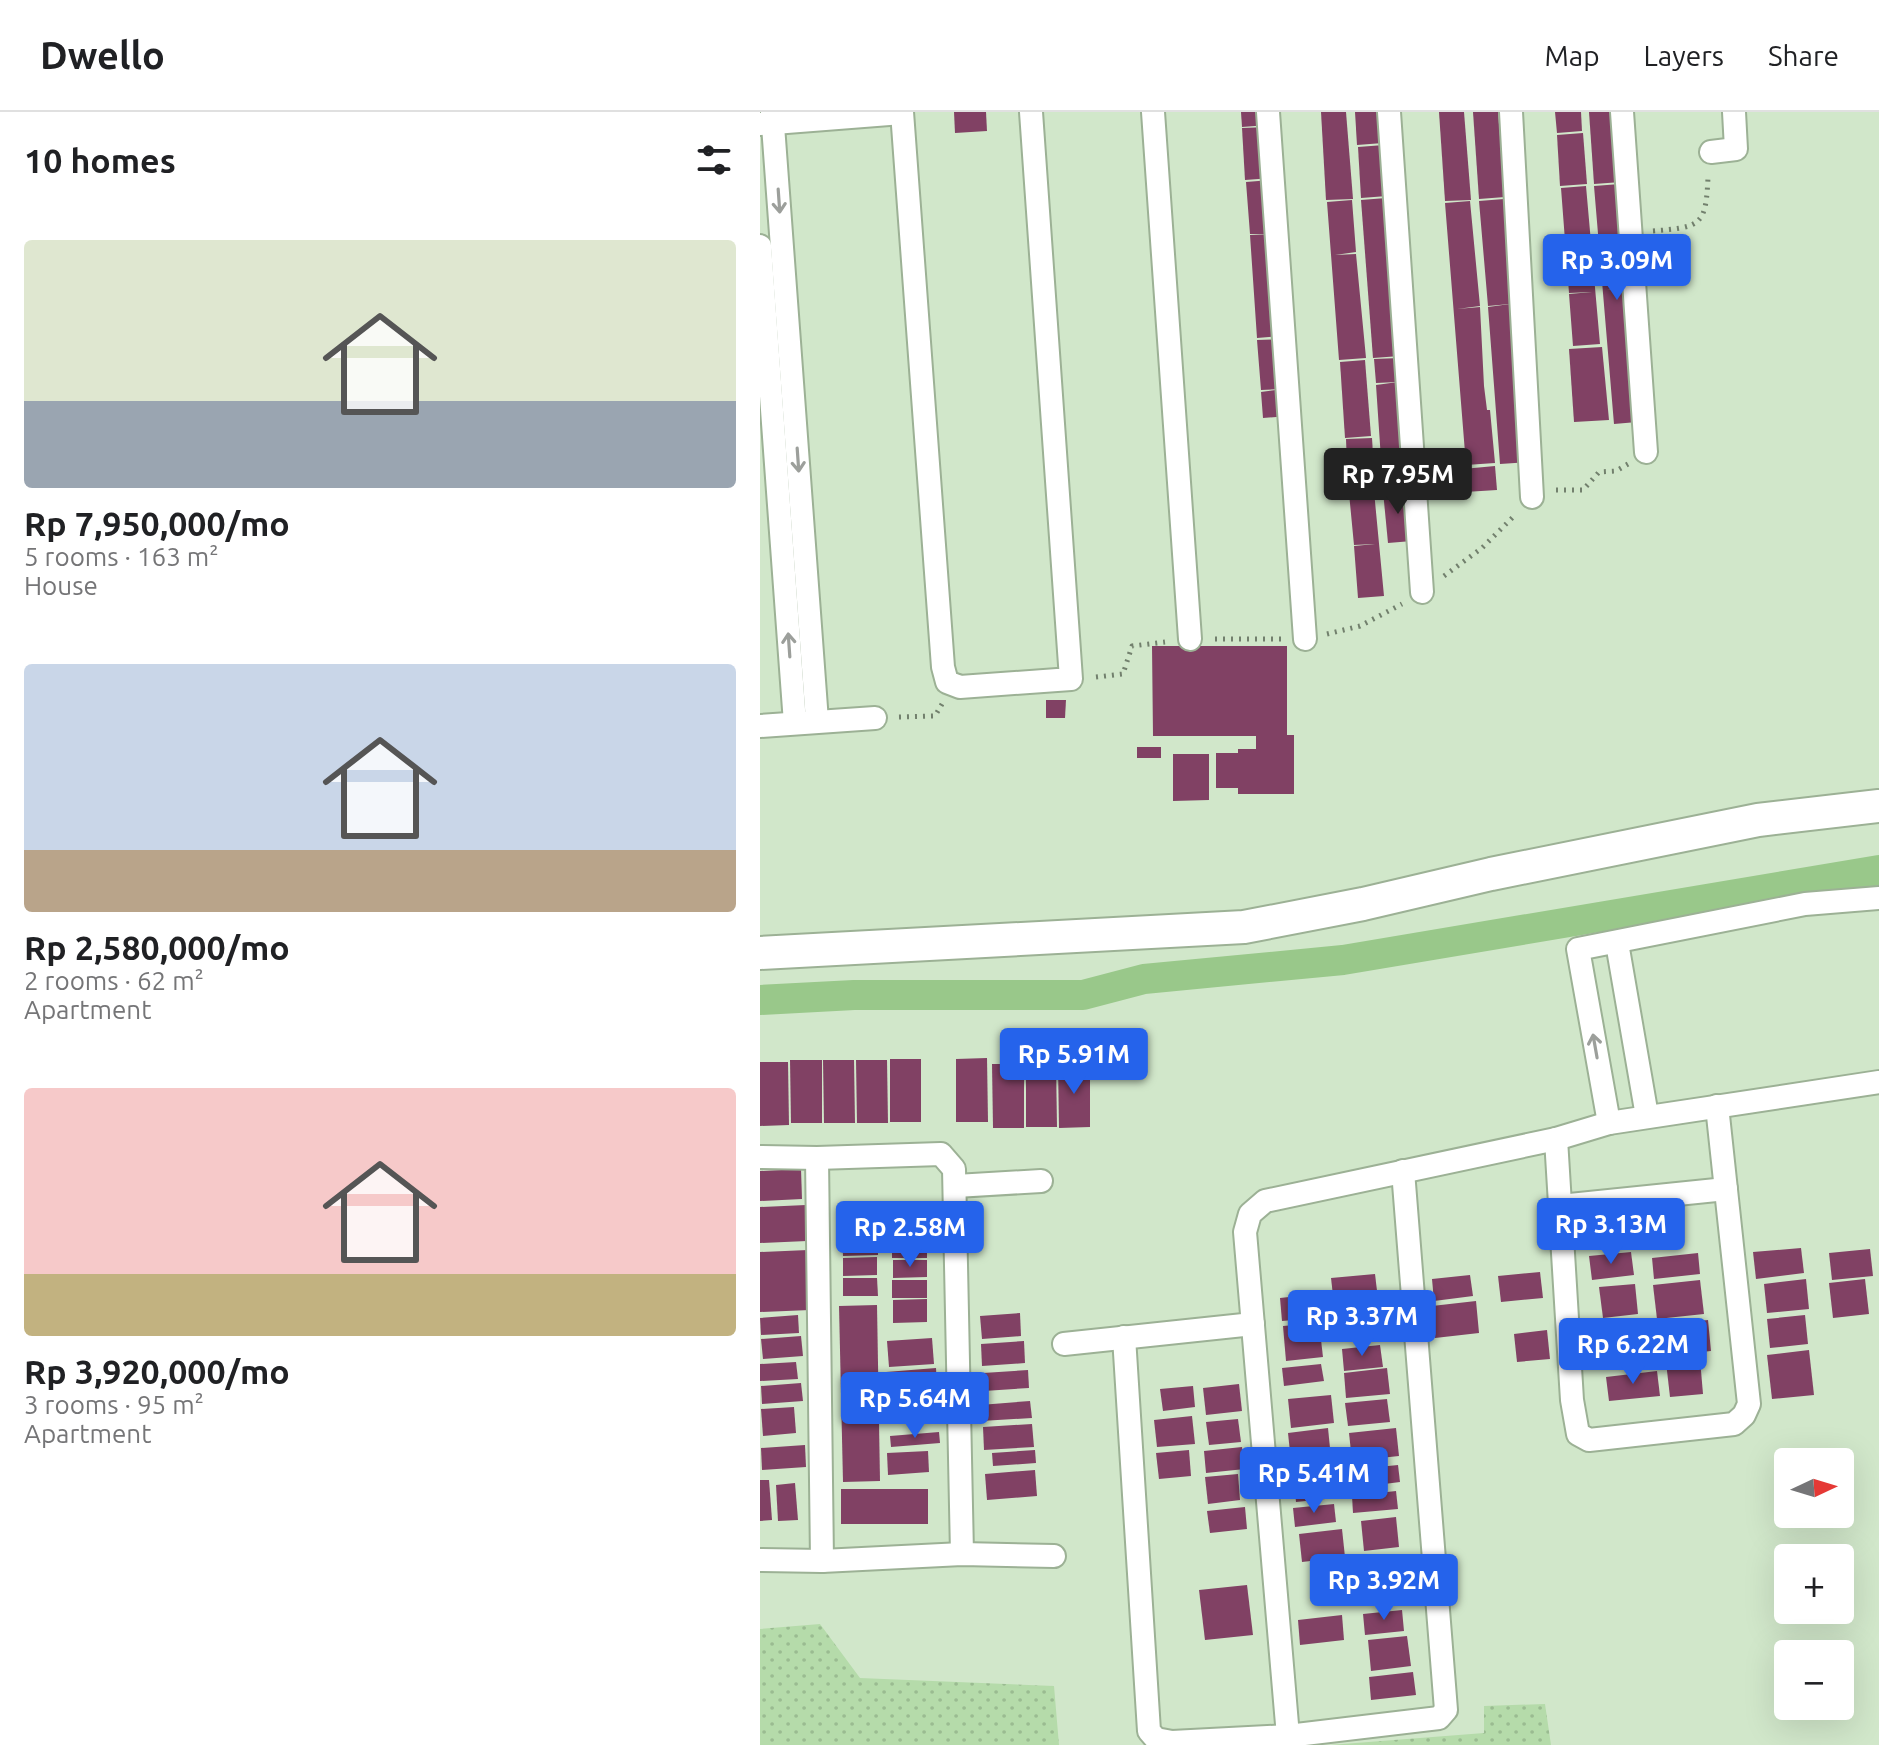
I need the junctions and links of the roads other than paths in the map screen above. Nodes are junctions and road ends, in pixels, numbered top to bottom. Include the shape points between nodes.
1 (902, 112) edge
2 (1031, 112) edge
3 (1153, 112) edge
4 (1268, 112) edge
5 (1389, 112) edge
6 (1511, 112) edge
7 (1622, 112) edge
8 (1734, 112) edge
9 (768, 120) edge
10 (1711, 152) dead end
11 (760, 246) edge
12 (775, 296) junction
13 (1646, 452) road end
14 (1532, 497) road end
15 (1422, 592) road end
16 (1190, 639) dead end
17 (1305, 639) road end
18 (875, 718) road end
19 (806, 722) junction
20 (760, 726) edge
21 (1879, 806) edge
22 (1879, 898) edge
23 (1617, 943) junction
24 (760, 953) edge
25 (1879, 1082) edge
26 (1717, 1106) junction
27 (1647, 1116) junction
28 (1609, 1123) junction
29 (1556, 1139) junction
30 (760, 1157) edge
31 (817, 1158) junction
32 (1403, 1171) junction
33 (1041, 1181) dead end
34 (956, 1186) junction
35 (1726, 1189) junction
36 (1560, 1206) junction
37 (1253, 1324) junction
38 (1124, 1337) junction
39 (1064, 1344) dead end
40 (962, 1554) junction
41 (1054, 1556) dead end
42 (760, 1560) edge
43 (822, 1561) junction
44 (1288, 1736) junction

1 - 2 street via 943,667 953,686 1071,679
1 - 9 street
3 - 16 street
4 - 17 street
5 - 15 street
6 - 14 street
7 - 13 street
8 - 10 street via 1736,149
9 -> 12 street
11 - 12 street
12 - 19 street
18 - 19 street
19 - 20 street
21 - 24 street via 1758,820 1244,927
22 - 23 street via 1805,904
23 - 27 street
28 -> 23 street via 1578,949
25 - 26 street
26 - 27 street
26 - 35 street
27 - 28 street
28 - 29 street
29 - 32 street
29 - 36 street
30 - 31 street
31 - 34 street via 941,1154 954,1169
31 - 43 street
32 - 37 street via 1265,1201 1250,1214 1245,1232
32 - 44 street via 1446,1710 1439,1718
33 - 34 street
34 - 40 street
35 - 36 street
35 - 36 street via 1749,1404 1744,1415 1734,1424 1589,1440 1578,1434 1574,1411
37 - 38 street
37 - 44 street
38 - 39 street
38 - 44 street via 1149,1731 1156,1739 1172,1742
40 - 41 street
40 - 43 street
42 - 43 street

